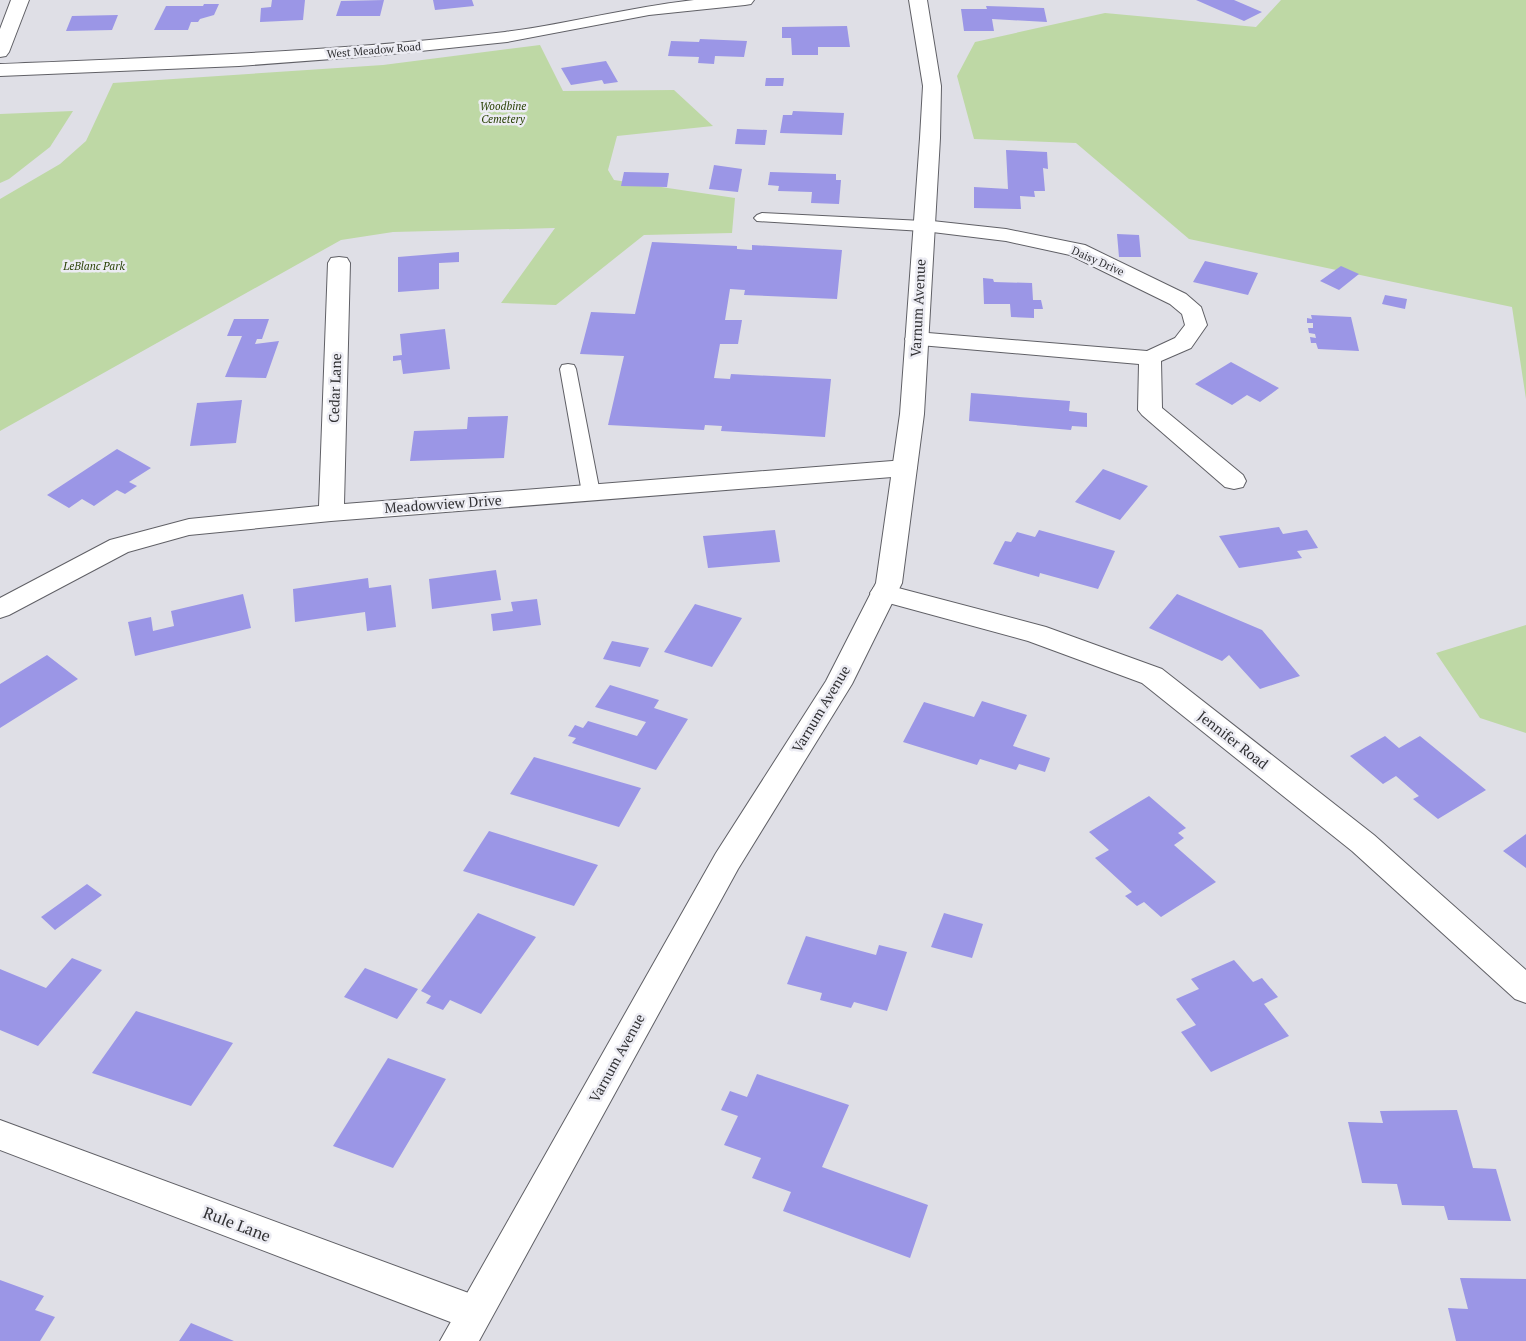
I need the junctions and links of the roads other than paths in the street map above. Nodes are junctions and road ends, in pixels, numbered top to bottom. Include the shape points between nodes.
1 (20, 0) edge
2 (745, 0) edge
3 (918, 0) edge
4 (0, 52) edge
5 (0, 70) edge
6 (762, 218) dead end
7 (923, 226) junction
8 (340, 263) dead end
9 (916, 339) junction
10 (1150, 358) junction
11 (568, 369) dead end
12 (905, 468) junction
13 (1234, 481) dead end
14 (591, 493) junction
15 (332, 513) junction
16 (883, 594) junction
17 (0, 609) edge
18 (1526, 990) edge
19 (0, 1135) edge
20 (466, 1327) edge

1 - 4 street
2 - 5 street, West Meadow Road via 649,10 507,37 372,51
3 - 7 street, Varnum Avenue via 932,86
6 - 7 lane
7 - 9 street, Varnum Avenue
7 - 10 street, Daisy Drive via 1006,235 1077,250 1178,299 1193,312 1196,325 1183,343
8 - 15 street, Cedar Lane
9 - 10 street, Daisy Drive
9 - 12 street, Varnum Avenue
10 - 13 street via 1150,410
11 - 14 lane
12 - 14 street, Meadowview Drive
12 - 16 street, Varnum Avenue via 888,583
14 - 15 street, Meadowview Drive
15 - 17 street, Meadowview Drive via 189,527 119,546
16 - 18 street, Jennifer Road via 1036,634 1152,676 1363,843
16 - 20 street, Varnum Avenue via 838,684 727,861
19 - 20 street, Rule Lane

